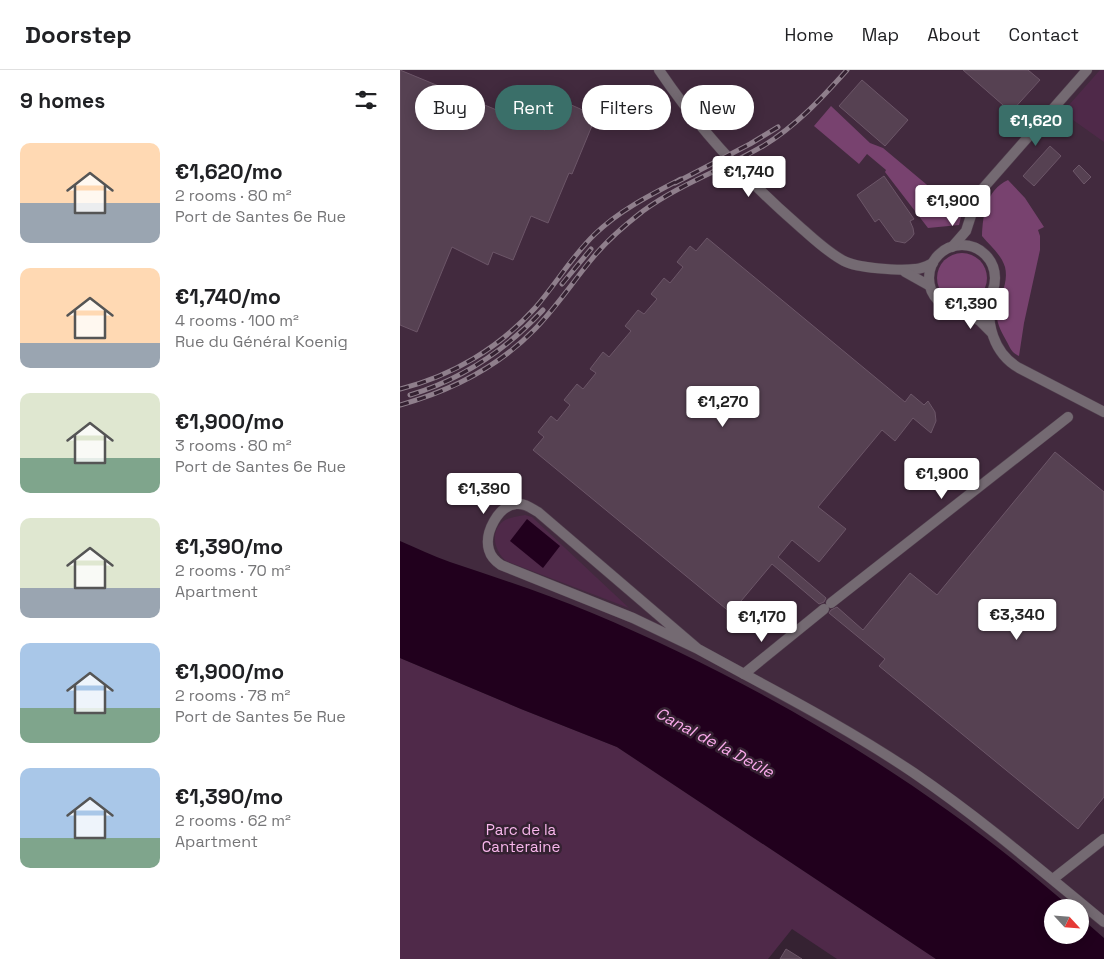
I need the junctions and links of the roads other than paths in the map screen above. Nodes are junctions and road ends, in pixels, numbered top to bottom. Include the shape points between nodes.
1 (660, 70) edge
2 (1086, 70) edge
3 (971, 218) junction
4 (952, 246) junction
5 (981, 251) junction
6 (933, 263) junction
7 (896, 269) junction
8 (930, 286) junction
9 (990, 294) junction
10 (964, 311) junction
11 (992, 333) junction
12 (1104, 412) edge
13 (1068, 417) dead end
14 (698, 649) junction
15 (744, 674) junction
16 (1104, 839) edge
17 (1054, 879) junction
18 (1104, 922) edge

1 - 7 street via 732,162 814,239 850,264
2 - 3 street via 978,194
3 - 4 street via 963,235
3 - 5 street via 972,232
4 - 5 street via 969,246
4 - 6 street
5 - 9 street via 990,260 994,271
6 - 7 street via 920,268
6 - 8 street via 929,274
7 - 8 street
8 - 10 street via 941,303
9 - 10 street via 979,306
9 - 11 street
10 - 11 street
11 - 12 street via 1000,350 1014,365
13 - 15 street
14 - 14 street via 538,512 523,504 514,504 499,514 488,541 491,555 500,565 633,618
14 - 15 street
15 - 17 street via 812,710 914,773
16 - 17 street
17 - 18 street

